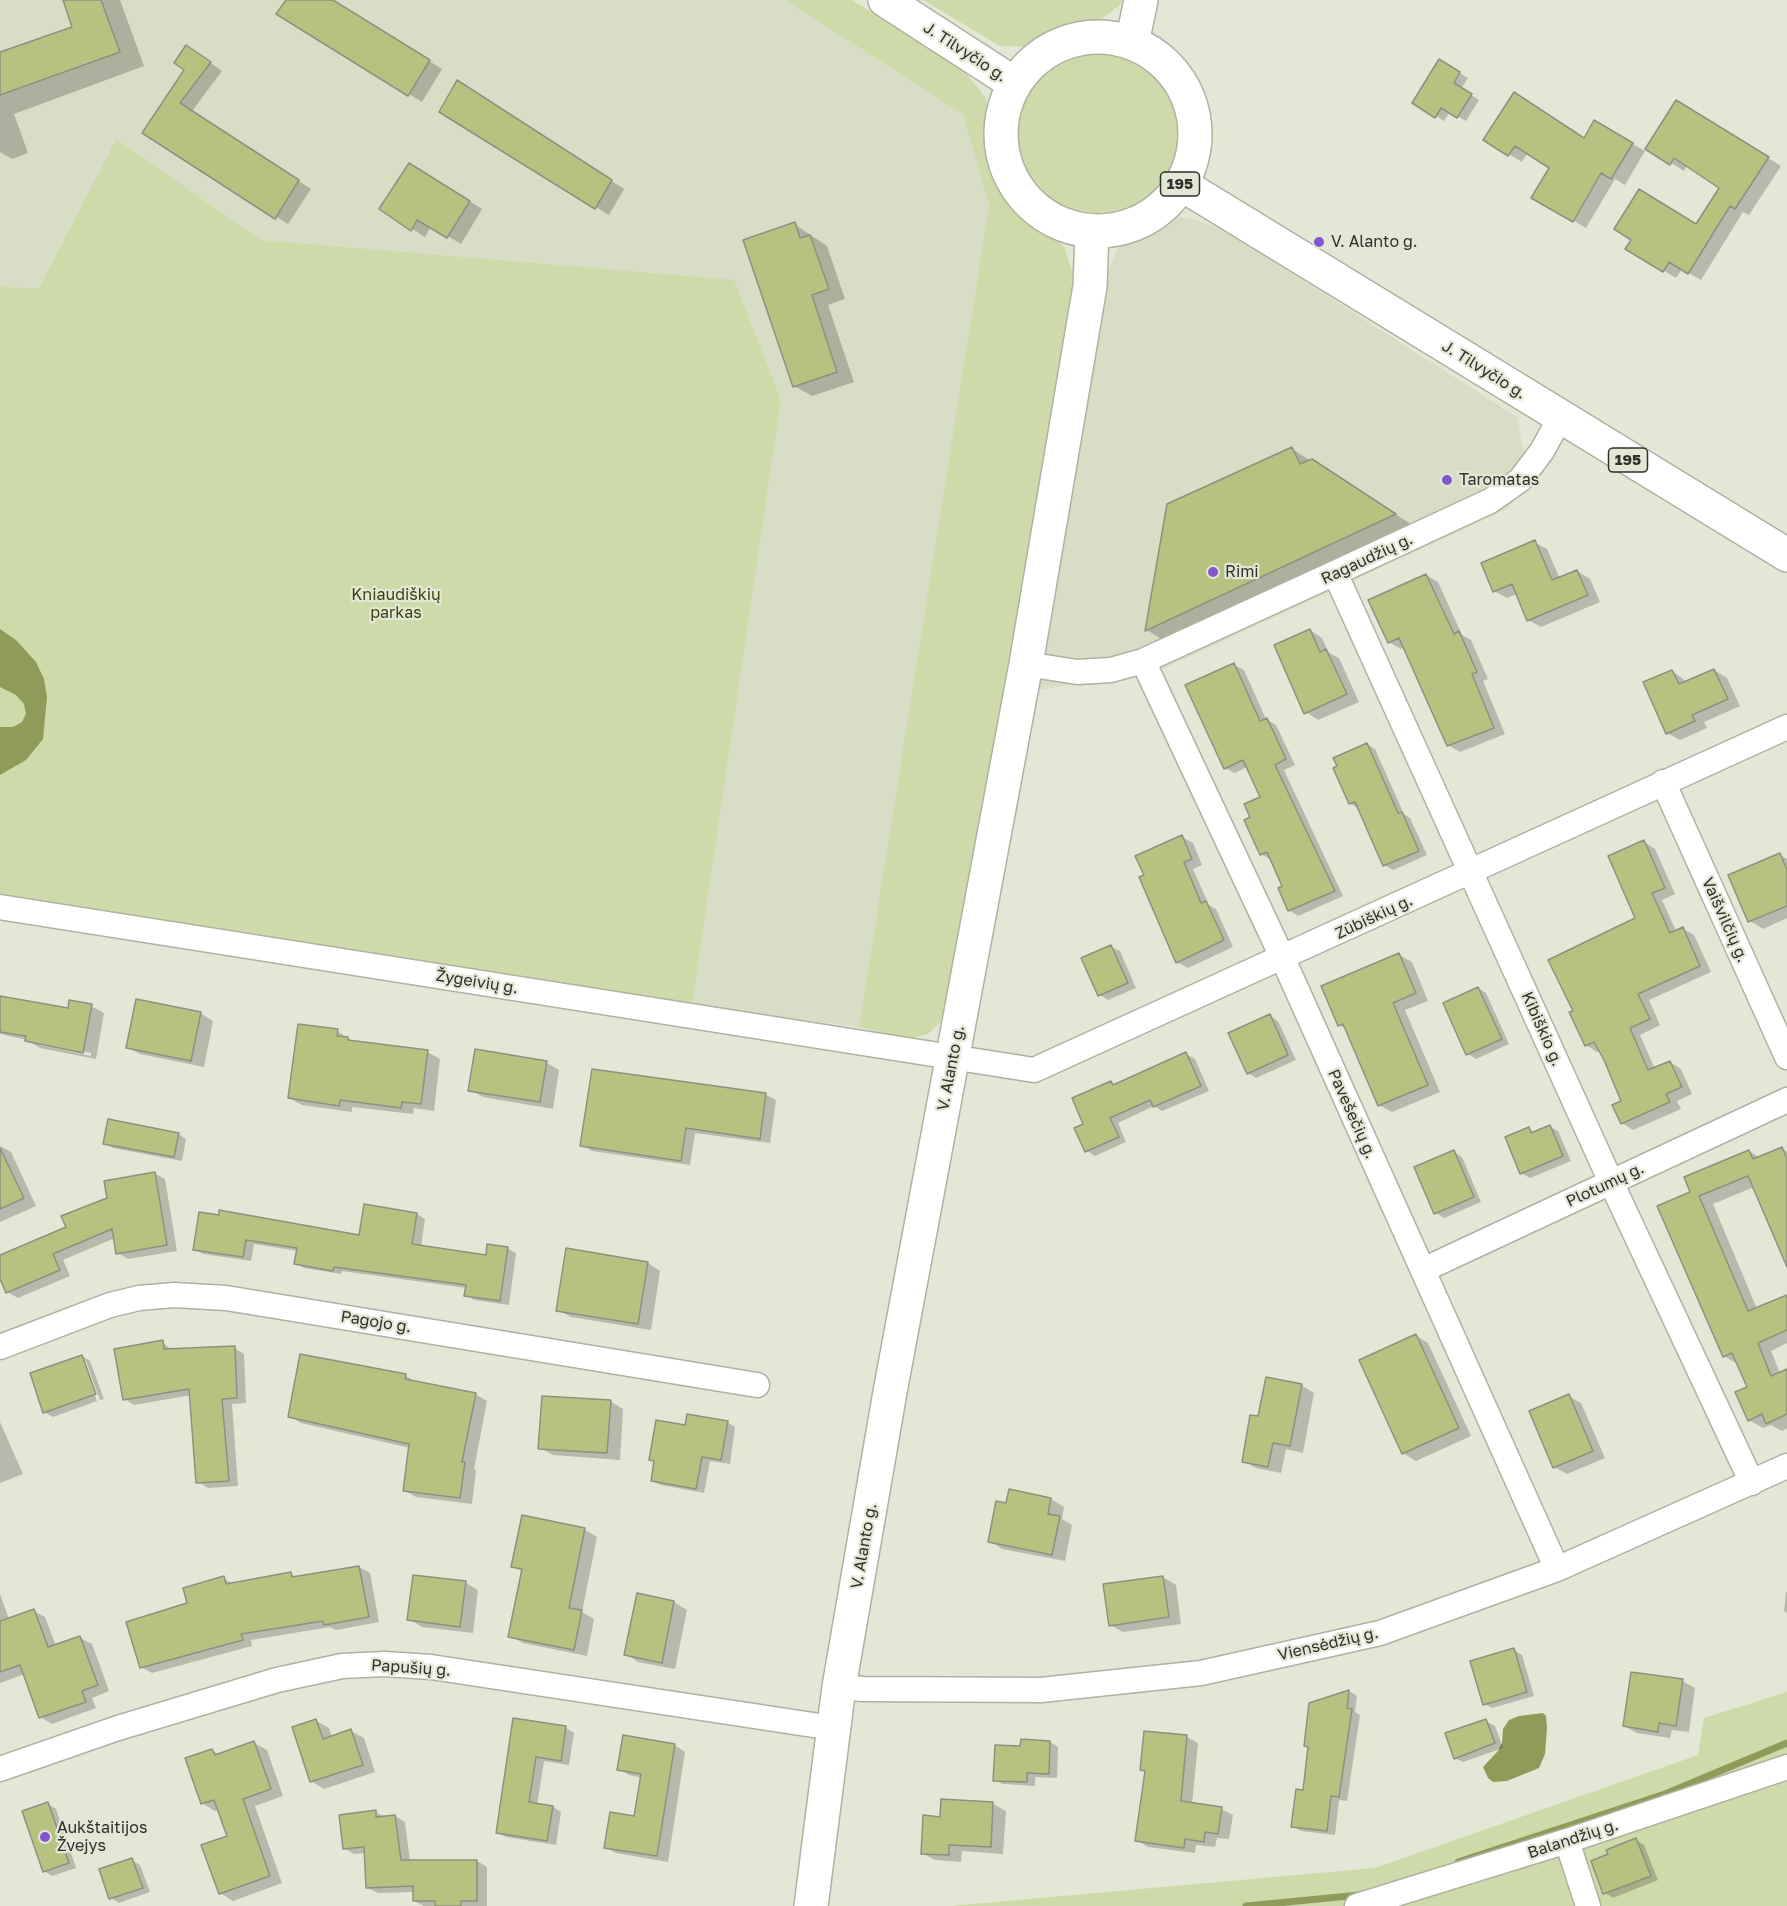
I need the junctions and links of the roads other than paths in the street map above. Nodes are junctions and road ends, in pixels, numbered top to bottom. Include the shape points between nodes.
1 (885, 0) edge
2 (1141, 0) edge
3 (1132, 43) junction
4 (1015, 84) junction
5 (1181, 184) junction
6 (1092, 231) junction
7 (1560, 418) junction
8 (1787, 555) edge
9 (1335, 573) junction
10 (1143, 661) junction
11 (1026, 664) junction
12 (1787, 727) edge
13 (1663, 782) junction
14 (1472, 873) junction
15 (0, 907) edge
16 (1283, 959) junction
17 (954, 1057) junction
18 (1787, 1057) edge
19 (1787, 1100) edge
20 (1611, 1182) junction
21 (1423, 1270) junction
22 (0, 1347) edge
23 (757, 1385) dead end
24 (1787, 1467) edge
25 (1752, 1483) junction
26 (1557, 1569) junction
27 (839, 1687) junction
28 (833, 1728) junction
29 (1787, 1767) edge
30 (0, 1768) edge
31 (1567, 1841) junction
32 (811, 1906) edge
33 (1357, 1906) edge
34 (1588, 1906) edge

1 - 4 main road, J. Tilvyčio g.
2 - 3 main road
3 - 4 main road, 195 via 1100,37 1066,42 1037,58
3 - 5 main road, 195 via 1167,66 1189,102 1194,146
4 - 6 main road, 195 via 1000,130 1011,178 1026,200 1045,216 1068,227
5 - 6 main road, 195 via 1164,205 1143,220 1118,229
5 - 7 main road, J. Tilvyčio g. / 195
6 - 11 main road, V. Alanto g. via 1090,286
7 - 8 main road, J. Tilvyčio g. / 195
7 - 9 street, Ragaudžių g. via 1520,480 1490,501
9 - 10 street, Ragaudžių g.
9 - 14 street, Kibiškio g.
10 - 11 street, Ragaudžių g. via 1111,670 1077,672
10 - 16 street, Pavešečių g.
11 - 17 main road, V. Alanto g.
12 - 13 street, Zūbiškių g.
13 - 14 street, Zūbiškių g.
13 - 18 street, Vaišvilčių g.
14 - 16 street, Zūbiškių g.
14 - 20 street, Kibiškio g.
15 - 17 street, Žygeivių g.
16 - 17 street, Zūbiškių g. via 1034,1070
16 - 21 street, Pavešečių g.
17 - 27 main road, V. Alanto g.
19 - 20 street, Plotumų g.
20 - 21 street, Plotumų g.
20 - 25 street, Kibiškio g.
21 - 26 street, Pavešečių g.
22 - 23 street, Pagojo g. via 110,1305 174,1294 226,1298
24 - 25 street, Viensėdžių g.
25 - 26 street, Viensėdžių g.
26 - 27 street, Viensėdžių g. via 1380,1633 1201,1673 1041,1690
27 - 28 main road, V. Alanto g.
28 - 30 street, Papušių g. via 431,1667 342,1665 140,1721
28 - 32 main road, V. Alanto g.
29 - 31 street, Balandžių g.
31 - 33 street, Balandžių g.
31 - 34 street

